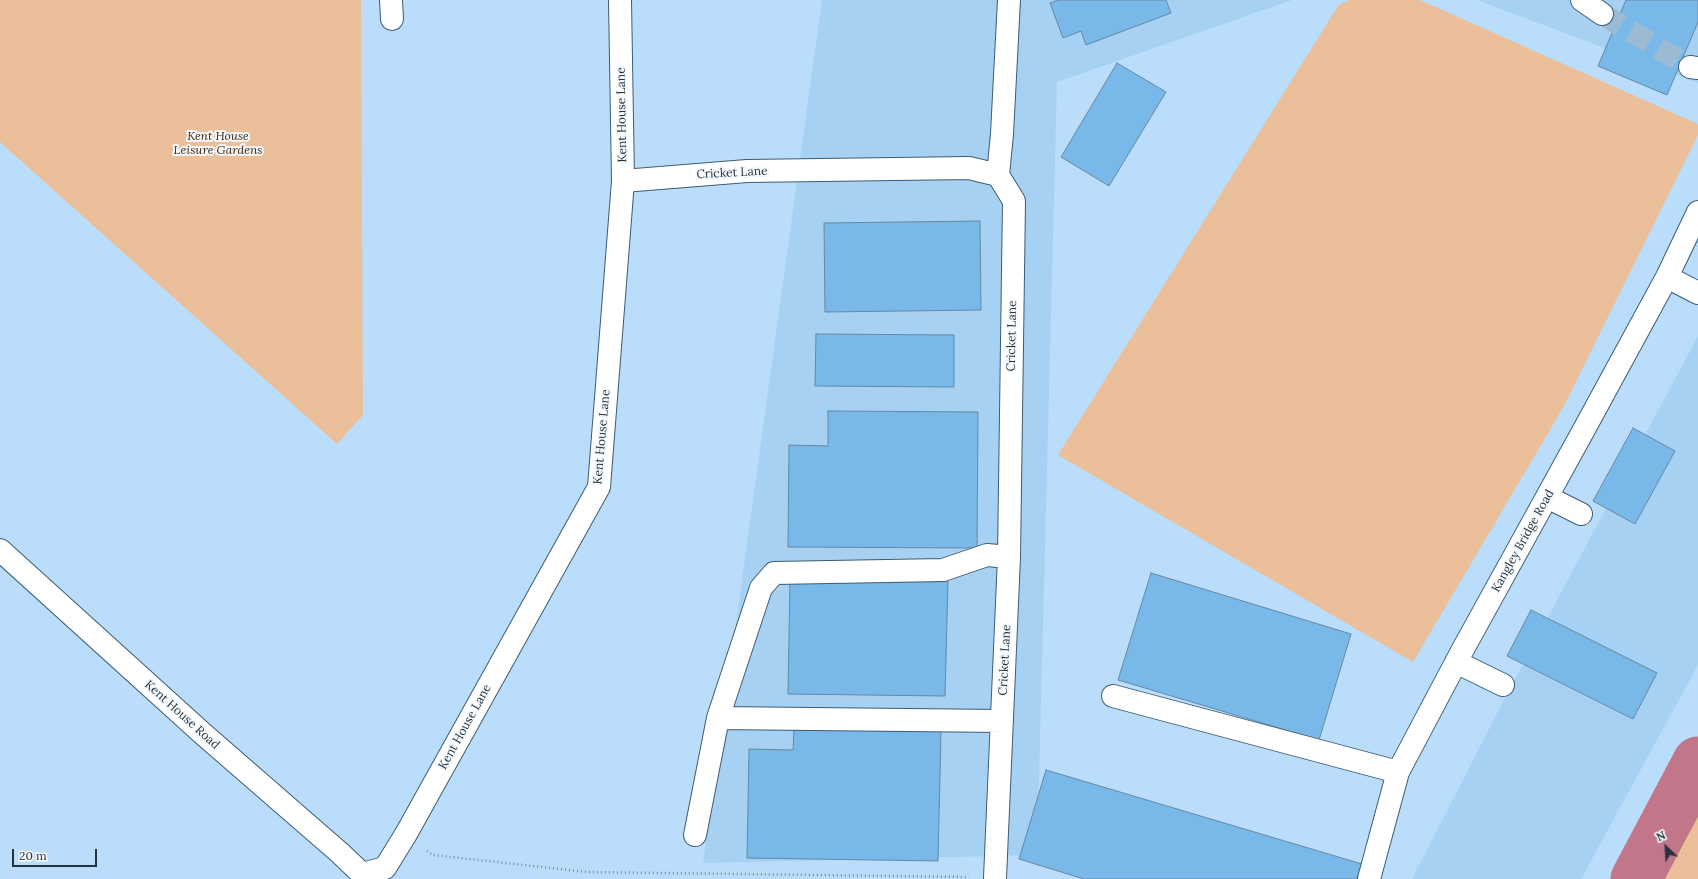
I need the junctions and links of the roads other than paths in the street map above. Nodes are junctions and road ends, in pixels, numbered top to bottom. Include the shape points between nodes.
1 (620, 0) edge
2 (1009, 0) edge
3 (1582, 0) edge
4 (1602, 14) tunnel mouth
5 (998, 175) junction
6 (623, 181) junction
7 (1698, 212) edge
8 (1667, 277) junction
9 (1698, 293) edge
10 (1547, 497) junction
11 (1581, 514) dead end
12 (0, 550) edge
13 (1010, 557) junction
14 (1456, 662) junction
15 (1503, 685) dead end
16 (1113, 696) dead end
17 (718, 718) junction
18 (1002, 721) junction
19 (1398, 772) junction
20 (695, 835) dead end
21 (362, 876) edge
22 (995, 878) road end
23 (1369, 879) edge

1 - 6 street, Kent House Lane
2 - 5 street
3 - 4 street
5 - 6 street, Cricket Lane via 969,168 748,171
5 - 13 street, Cricket Lane via 1014,201
6 - 21 street, Kent House Lane via 599,487 406,834 385,868
7 - 8 street, Kangley Bridge Road
8 - 9 street
8 - 10 street, Kangley Bridge Road
10 - 11 street
10 - 14 street, Kangley Bridge Road
12 - 21 street, Kent House Road via 202,733 340,852
13 - 17 street via 987,556 943,570 774,573 761,588
13 - 18 street, Cricket Lane
14 - 15 street
14 - 19 street, Kangley Bridge Road
16 - 19 street
17 - 18 street
17 - 20 street
18 - 22 street, Cricket Lane
19 - 23 street, Kangley Bridge Road

